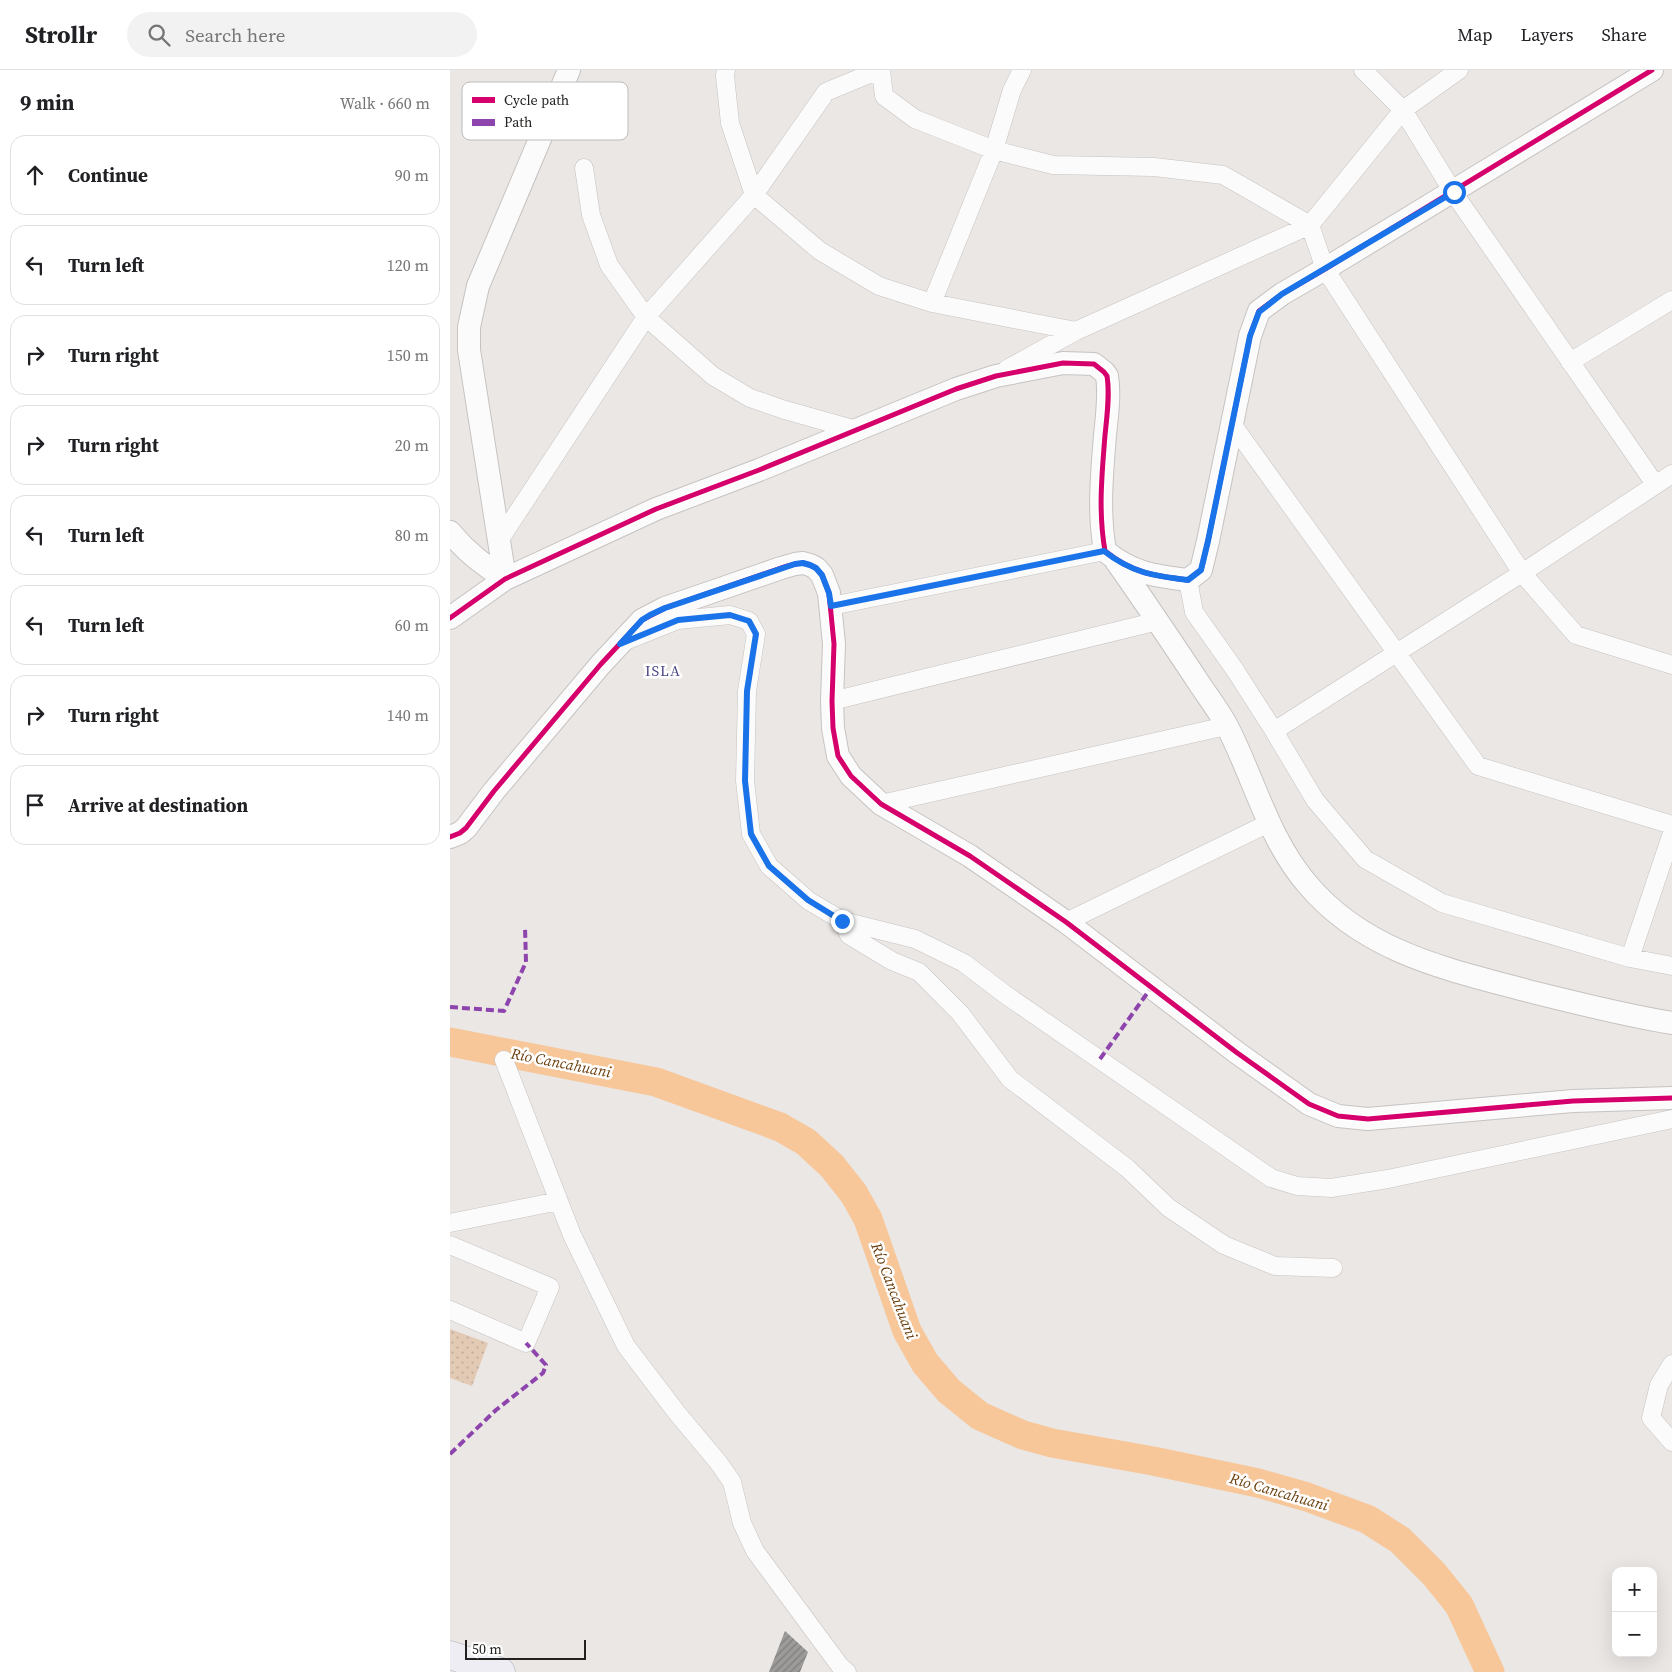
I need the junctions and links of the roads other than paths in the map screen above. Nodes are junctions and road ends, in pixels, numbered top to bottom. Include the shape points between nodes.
1 (569, 70) edge
2 (726, 70) edge
3 (880, 70) edge
4 (1022, 70) edge
5 (1363, 70) edge
6 (1459, 70) edge
7 (1652, 70) edge
8 (564, 82) edge
9 (1403, 110) junction
10 (540, 140) edge
11 (994, 150) junction
12 (584, 168) dead end
13 (1454, 192) junction
14 (754, 194) junction
15 (1310, 225) junction
16 (1325, 269) junction
17 (1672, 300) edge
18 (932, 303) junction
19 (646, 317) junction
20 (1076, 331) junction
21 (1570, 362) junction
22 (996, 376) junction
23 (1232, 424) junction
24 (856, 430) junction
25 (1672, 474) edge
26 (1655, 484) junction
27 (450, 532) edge
28 (500, 539) junction
29 (1110, 556) junction
30 (1522, 573) junction
31 (506, 579) junction
32 (1188, 580) junction
33 (831, 606) junction
34 (450, 618) edge
35 (1158, 621) junction
36 (620, 644) junction
37 (1396, 653) junction
38 (1672, 665) edge
39 (832, 701) junction
40 (1226, 726) junction
41 (1274, 732) junction
42 (881, 804) junction
43 (1270, 822) junction
44 (1672, 825) edge
45 (1672, 833) edge
46 (450, 837) edge
47 (842, 921) junction
48 (1066, 922) junction
49 (1630, 958) junction
50 (1672, 966) edge
51 (1672, 1023) edge
52 (504, 1060) dead end
53 (1672, 1098) edge
54 (1672, 1119) edge
55 (559, 1201) junction
56 (450, 1223) edge
57 (450, 1245) edge
58 (1333, 1268) dead end
59 (450, 1310) edge
60 (1672, 1364) edge
61 (1672, 1442) edge
62 (450, 1655) edge
63 (501, 1672) edge
64 (847, 1672) edge

1 - 8 street
2 - 14 street via 730,123
3 - 11 street via 884,96 915,119
3 - 14 street via 826,92
4 - 11 street via 1012,90
5 - 9 street
6 - 9 street
7 - 13 street
9 - 13 street
9 - 15 street
10 - 28 street via 478,286 469,328 469,350
11 - 15 street via 1053,165 1154,167 1223,175
11 - 18 street
12 - 19 street via 591,215 609,265
13 - 16 street
13 - 21 street
14 - 18 street via 820,251 879,286
14 - 19 street
15 - 16 street
15 - 20 street
16 - 23 street via 1282,294 1259,312 1250,336
16 - 30 street
17 - 21 street
18 - 20 street
19 - 24 street via 713,376 750,398
19 - 28 street
20 - 22 street
21 - 26 street
22 - 24 street
22 - 29 street via 1063,363 1094,364 1104,372 1108,382 1100,526
23 - 32 street via 1201,570
23 - 37 street
24 - 31 street via 656,509
25 - 26 street
26 - 30 street
27 - 31 street via 477,561
28 - 31 street
29 - 32 street via 1140,572
29 - 33 street
29 - 35 street
30 - 37 street
30 - 38 street via 1576,635
31 - 34 street
32 - 41 street via 1194,612
33 - 36 street via 828,588 816,568 795,564 665,608 642,620
33 - 39 street via 834,644
35 - 39 street
35 - 40 street
36 - 46 street via 466,828
36 - 47 street via 678,620 730,615 749,621 756,634 747,691 745,761 751,834 769,866 808,900
37 - 41 street
37 - 44 street via 1478,766
39 - 42 street via 836,744 842,765
40 - 42 street
40 - 43 street
41 - 49 street via 1314,800 1364,859 1442,903
42 - 48 street via 970,856
43 - 48 street
43 - 51 street via 1295,869 1308,885 1333,910 1385,946 1488,980 1595,1008
45 - 49 street
47 - 54 street via 915,939 964,963 1271,1178 1297,1186 1330,1188 1388,1179
47 - 58 street via 850,935 892,961 918,972 960,1013 1010,1079 1127,1168 1170,1208 1224,1245 1275,1266
48 - 53 street via 1292,1093 1338,1116 1368,1120 1573,1101
49 - 50 street
52 - 55 street
55 - 56 street
55 - 64 street via 626,1346 732,1482 742,1523 755,1551
57 - 59 street via 550,1287 526,1343
60 - 61 street via 1659,1385 1651,1418
62 - 63 main road

